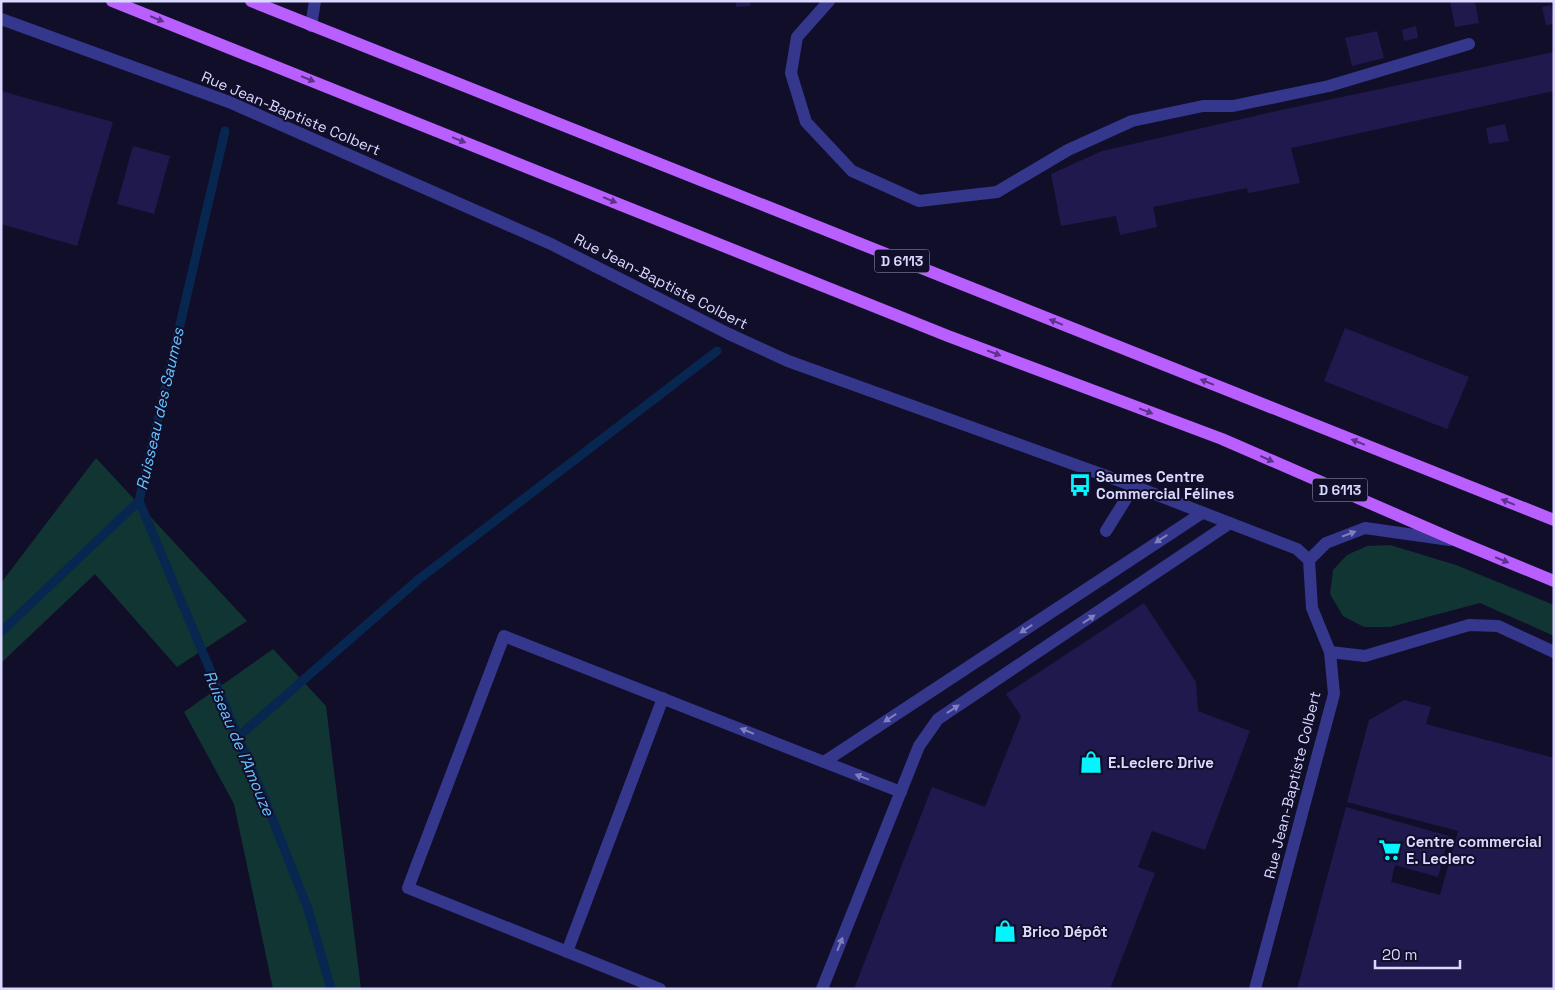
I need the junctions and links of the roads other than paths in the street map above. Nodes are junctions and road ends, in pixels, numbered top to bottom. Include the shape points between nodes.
1 (112, 1) edge
2 (251, 1) edge
3 (315, 1) edge
4 (829, 1) edge
5 (1, 19) edge
6 (311, 26) junction
7 (1469, 44) dead end
8 (1134, 486) junction
9 (1202, 513) junction
10 (1554, 520) edge
11 (1230, 523) junction
12 (1106, 531) dead end
13 (1457, 541) junction
14 (1309, 560) junction
15 (1554, 581) edge
16 (1330, 652) junction
17 (1554, 652) edge
18 (663, 698) junction
19 (824, 762) junction
20 (901, 792) junction
21 (567, 952) junction
22 (660, 989) edge
23 (822, 989) edge
24 (1255, 989) edge

1 -> 13 main road, D 6113 via 948,336 1222,439
2 - 6 main road, D 6113
3 - 6 street
4 - 7 street via 798,38 791,73 806,122 852,171 919,201 997,192 1068,150 1132,121 1203,106 1233,106 1329,86
5 - 8 street, Rue Jean-Baptiste Colbert via 238,106 551,244 788,361
10 -> 6 main road, D 6113
8 - 9 street, Rue Jean-Baptiste Colbert
8 - 12 street
9 - 11 street, Rue Jean-Baptiste Colbert
9 -> 19 street
11 - 14 street, Rue Jean-Baptiste Colbert via 1297,549
20 -> 11 street via 919,746 938,719
14 -> 13 street via 1326,542 1365,528
13 -> 15 main road, D 6113
14 - 16 street, Rue Jean-Baptiste Colbert via 1312,608
16 - 17 street via 1365,656 1469,624 1498,626
16 - 24 street, Rue Jean-Baptiste Colbert via 1334,694
19 -> 18 street
18 - 21 street
18 - 21 street via 504,636 414,872 408,888
20 -> 19 street
23 -> 20 street
21 - 22 street

